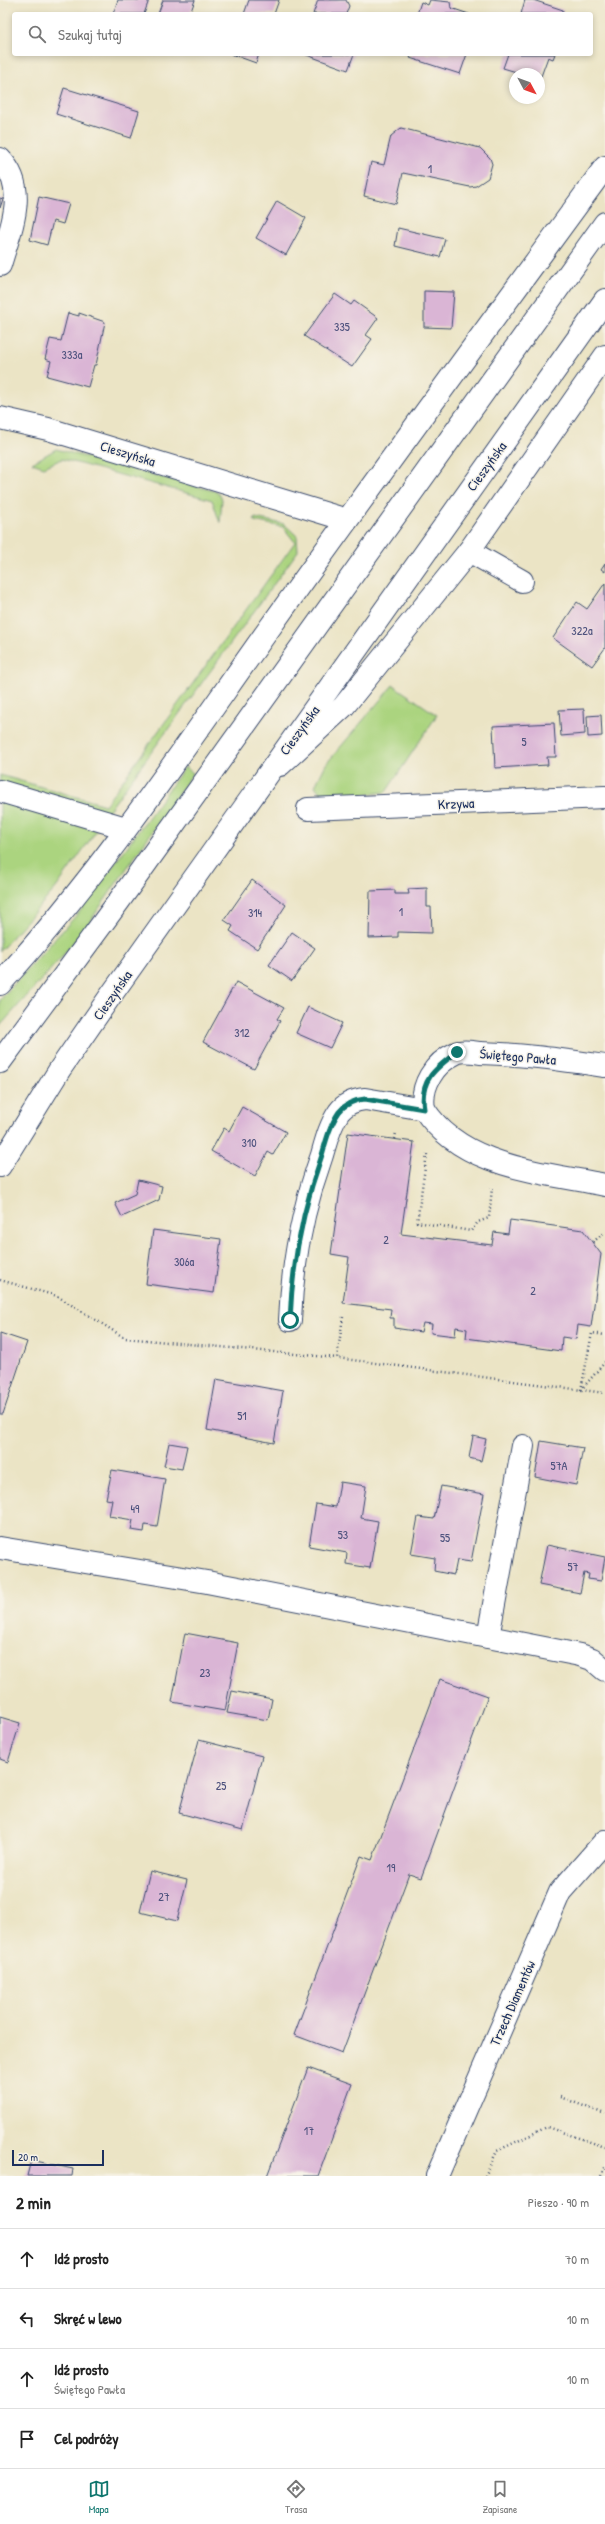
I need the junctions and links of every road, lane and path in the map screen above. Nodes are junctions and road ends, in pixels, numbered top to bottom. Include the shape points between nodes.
1 (0, 159) edge
2 (605, 167) edge
3 (605, 223) edge
4 (0, 265) edge
5 (605, 300) edge
6 (605, 356) edge
7 (0, 418) edge
8 (348, 520) junction
9 (469, 551) junction
10 (522, 581) dead end
11 (259, 785) junction
12 (0, 792) edge
13 (605, 797) edge
14 (308, 809) dead end
15 (126, 828) junction
16 (0, 984) edge
17 (0, 1062) edge
18 (605, 1066) edge
19 (424, 1109) junction
20 (427, 1149) dead end
21 (0, 1166) edge
22 (492, 1184) dead end
23 (605, 1184) edge
24 (605, 1232) edge
25 (593, 1242) dead end
26 (0, 1280) edge
27 (343, 1317) dead end
28 (290, 1320) dead end
29 (605, 1335) edge
30 (337, 1358) junction
31 (605, 1362) edge
32 (581, 1390) junction
33 (605, 1393) edge
34 (523, 1446) dead end
35 (0, 1548) edge
36 (488, 1637) junction
37 (605, 1670) edge
38 (605, 1841) edge
39 (560, 2097) dead end
40 (605, 2114) edge
41 (605, 2147) edge
42 (605, 2165) edge
43 (437, 2176) edge
44 (485, 2176) edge
45 (601, 2176) edge

1 - 4 main road via 14,178 18,200
2 - 8 main road
3 - 17 main road
5 - 11 main road, Cieszyńska
6 - 9 main road
7 - 8 main road, Cieszyńska via 48,429
8 - 15 main road
9 - 10 main road
9 - 11 main road via 344,706
11 - 21 main road, Cieszyńska via 65,1062
12 - 15 main road
13 - 14 main road, Krzywa
15 - 16 main road via 69,905
18 - 19 main road, Świętego Pawła via 521,1054 457,1052 436,1068 428,1080 421,1095
19 - 23 main road via 443,1132 492,1160 524,1169
19 - 28 main road via 365,1099 357,1100 339,1111 307,1198 291,1295
20 - 22 path via 417,1222 471,1231 478,1222 488,1218
24 - 25 path
26 - 30 path via 57,1296 125,1338
27 - 30 path
29 - 32 path via 592,1333
30 - 32 path
31 - 32 path
32 - 33 path
34 - 36 main road
35 - 36 main road via 207,1582
36 - 37 main road via 592,1658
38 - 43 main road, Trzech Diamentów via 560,1892
39 - 40 path
41 - 44 path via 547,2127 497,2151
42 - 45 path

